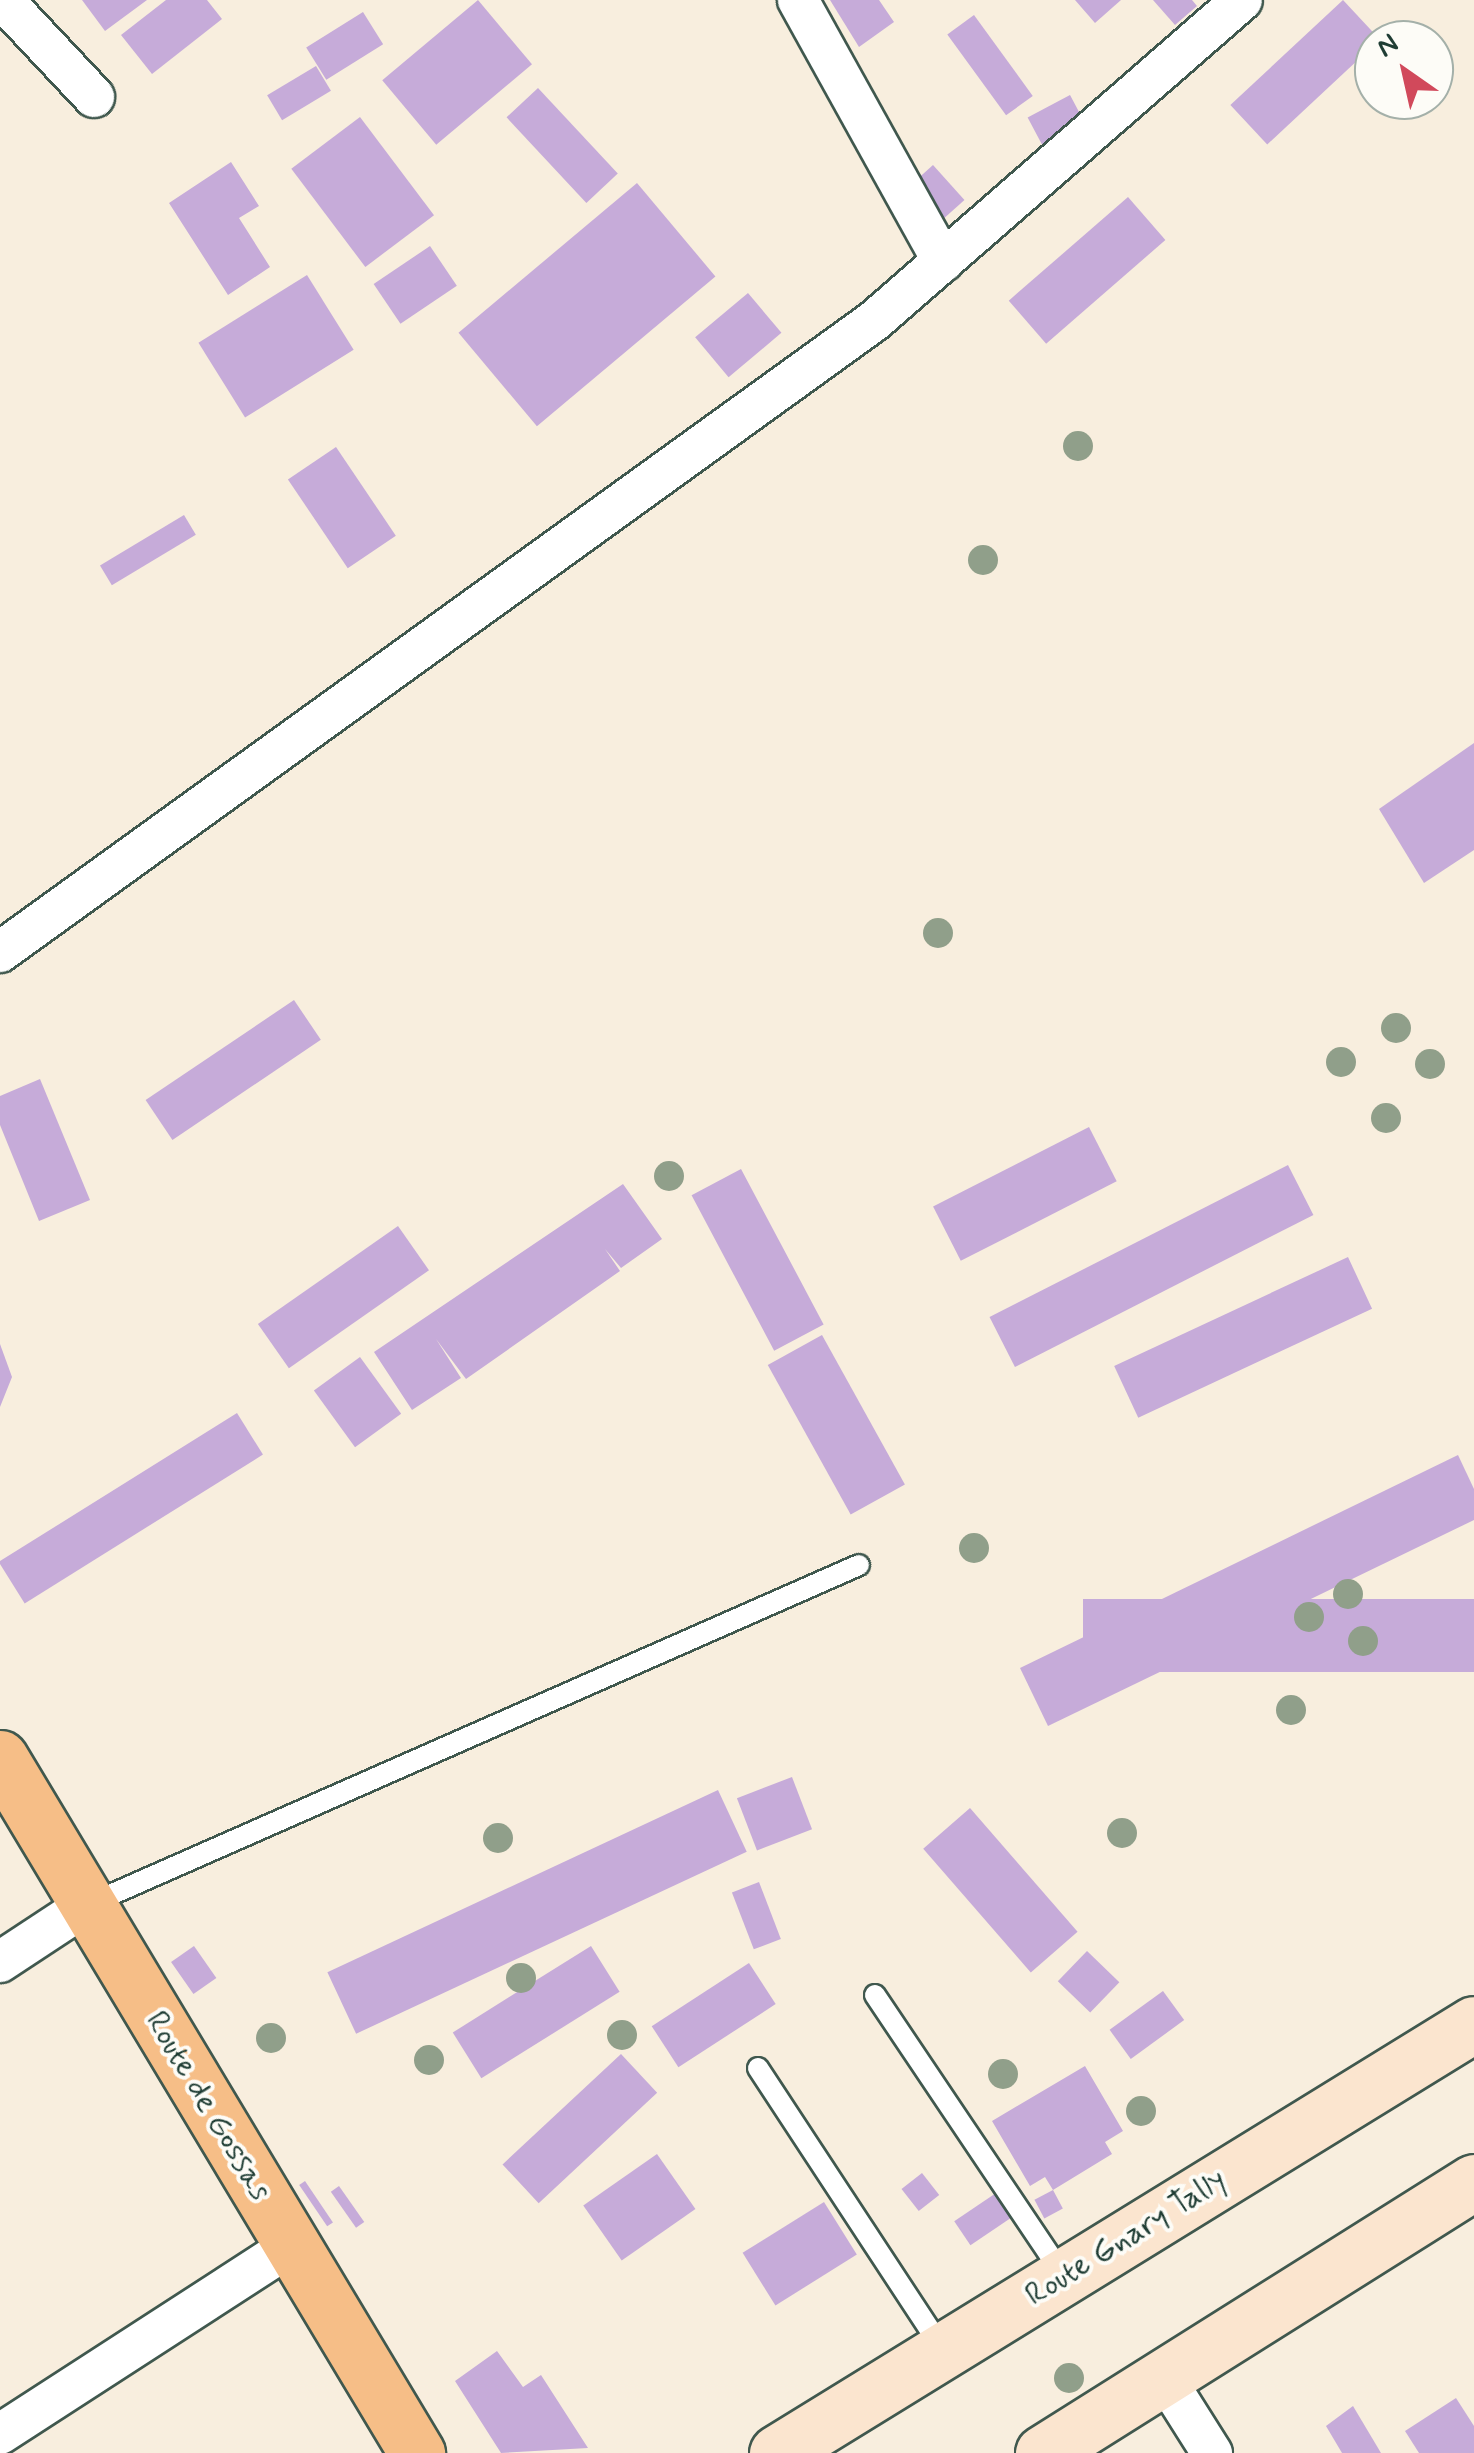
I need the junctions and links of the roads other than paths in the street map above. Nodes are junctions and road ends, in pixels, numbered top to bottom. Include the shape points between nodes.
1 (798, 0) edge
2 (1242, 0) edge
3 (2, 1) edge
4 (94, 98) dead end
5 (942, 262) junction
6 (0, 952) edge
7 (859, 1564) dead end
8 (0, 1758) edge
9 (88, 1904) junction
10 (0, 1962) edge
11 (875, 1995) dead end
12 (1474, 2024) edge
13 (758, 2068) dead end
14 (1474, 2182) edge
15 (291, 2246) junction
16 (1064, 2276) junction
17 (943, 2351) junction
18 (1164, 2377) junction
19 (0, 2434) edge
20 (418, 2453) edge
21 (777, 2453) edge
22 (1043, 2453) edge
23 (1212, 2453) edge

1 - 5 street
2 - 5 street
3 - 4 street
5 - 6 street via 874,322
7 - 9 lane
8 - 9 main road, Route de Gossas
9 - 10 street
9 - 15 main road, Route de Gossas
11 - 16 lane
12 - 16 street, Route Gnary Tally
13 - 17 lane
14 - 18 street
15 - 19 street
15 - 20 main road, Route de Gossas
16 - 17 street, Route Gnary Tally
17 - 21 street, Route Gnary Tally
18 - 22 street
18 - 23 street

